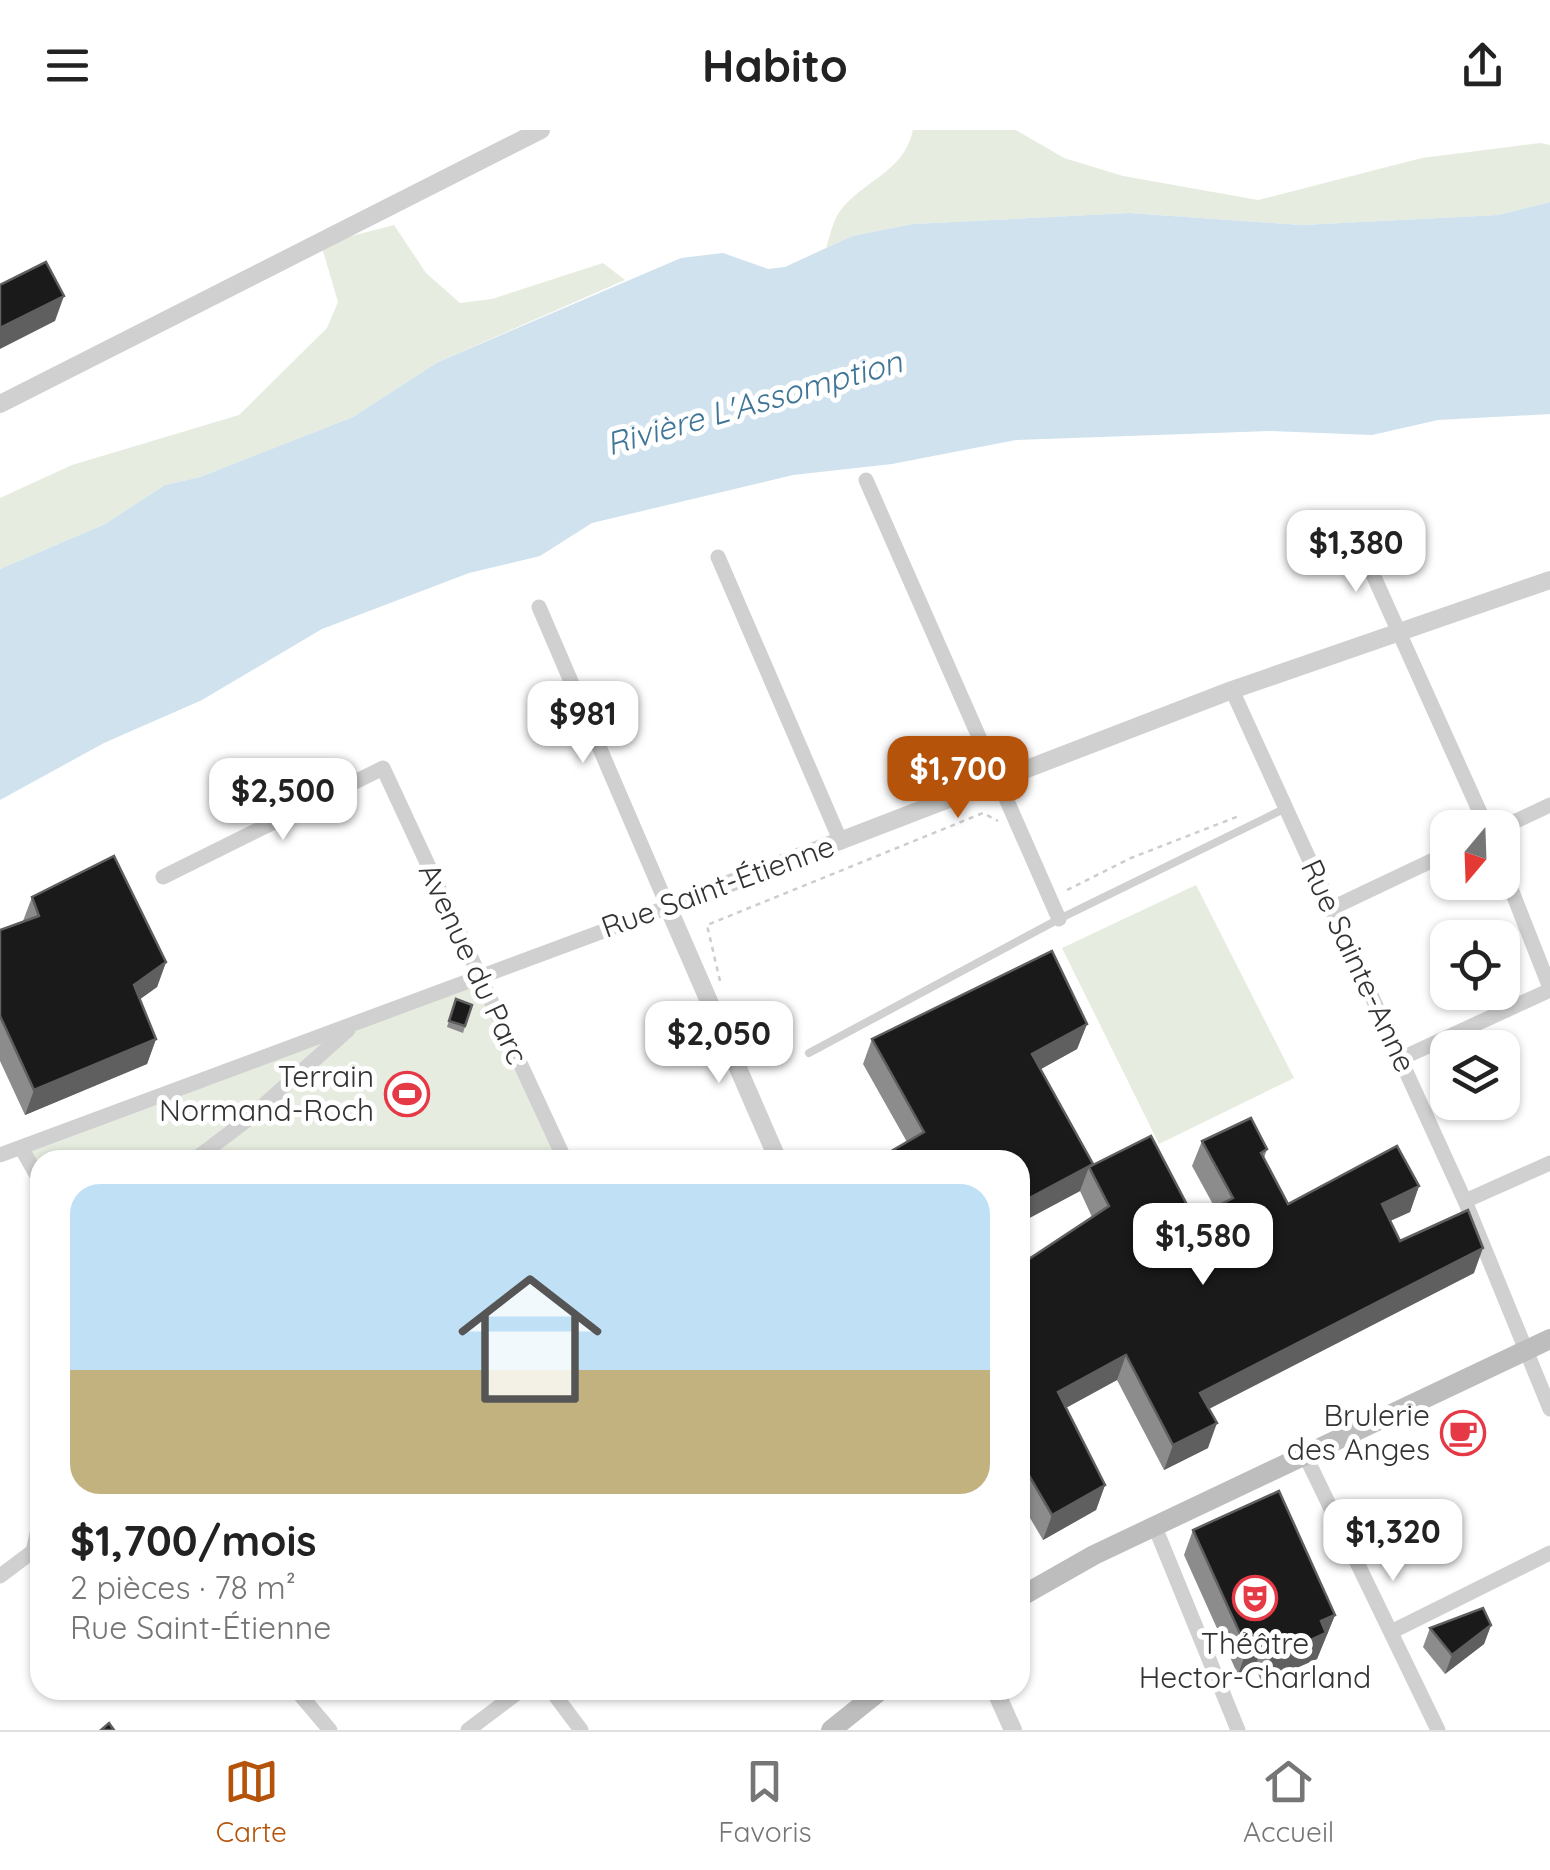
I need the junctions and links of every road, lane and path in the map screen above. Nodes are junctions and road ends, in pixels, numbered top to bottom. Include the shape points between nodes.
1 (541, 130) edge
2 (0, 404) edge
3 (866, 480) dead end
4 (1356, 539) dead end
5 (718, 557) dead end
6 (1550, 580) edge
7 (539, 607) dead end
8 (1398, 633) junction
9 (1232, 690) junction
10 (998, 780) junction
11 (1550, 806) edge
12 (1286, 808) junction
13 (1479, 810) edge
14 (1248, 812) dead end
15 (1520, 819) edge
16 (1023, 836) junction
17 (840, 842) junction
18 (1430, 862) edge
19 (163, 878) dead end
20 (1051, 898) junction
21 (1515, 900) edge
22 (668, 908) junction
23 (1332, 908) junction
24 (1059, 919) junction
25 (477, 975) junction
26 (1550, 989) edge
27 (706, 996) junction
28 (359, 1021) junction
29 (809, 1053) dead end
30 (1400, 1059) junction
31 (22, 1149) junction
32 (208, 1150) edge
33 (560, 1150) edge
34 (771, 1150) edge
35 (0, 1155) edge
36 (1550, 1163) edge
37 (30, 1164) edge
38 (1465, 1201) junction
39 (1550, 1339) edge
40 (1523, 1352) junction
41 (1550, 1409) edge
42 (1306, 1457) junction
43 (1155, 1527) junction
44 (1550, 1553) edge
45 (30, 1554) edge
46 (0, 1576) edge
47 (1030, 1591) edge
48 (1391, 1632) junction
49 (304, 1700) edge
50 (508, 1700) edge
51 (558, 1700) edge
52 (868, 1700) edge
53 (1000, 1700) edge
54 (330, 1730) edge
55 (468, 1730) edge
56 (581, 1730) edge
57 (831, 1730) edge
58 (1013, 1730) edge
59 (1238, 1730) edge
60 (1438, 1730) edge

1 - 2 street
3 - 10 street
4 - 8 street
5 - 17 street
6 - 8 street, Rue Saint-Étienne
7 - 22 street
8 - 9 street, Rue Saint-Étienne
8 - 13 street
9 - 10 street, Rue Saint-Étienne
9 - 12 street, Rue Sainte-Anne
10 - 16 street
10 - 17 street, Rue Saint-Étienne
11 - 15 street
12 - 23 street, Rue Sainte-Anne
12 - 24 lane
14 - 20 path
16 - 20 street
16 - 27 path via 984,812 708,925 720,982
17 - 22 street, Rue Saint-Étienne
18 - 23 street
19 - 25 street, Avenue du Parc via 383,768
20 - 24 street
21 - 26 street
22 - 25 street, Rue Saint-Étienne
22 - 27 street
23 - 30 street, Rue Sainte-Anne
24 - 29 lane
25 - 28 street, Rue Saint-Étienne
25 - 33 street, Avenue du Parc
26 - 30 street
27 - 34 street
28 - 31 street, Rue Saint-Étienne
28 - 32 street
30 - 38 street, Rue Sainte-Anne
31 - 35 street, Rue Saint-Étienne
31 - 37 street
36 - 38 street
38 - 40 street, Rue Sainte-Anne
39 - 40 main road
40 - 41 street, Rue Sainte-Anne
40 - 42 main road
42 - 43 main road
42 - 48 street
43 - 47 main road
43 - 59 street
44 - 48 street
45 - 46 street
48 - 60 street
49 - 54 street
50 - 55 street
51 - 56 street
52 - 57 main road
53 - 58 street

